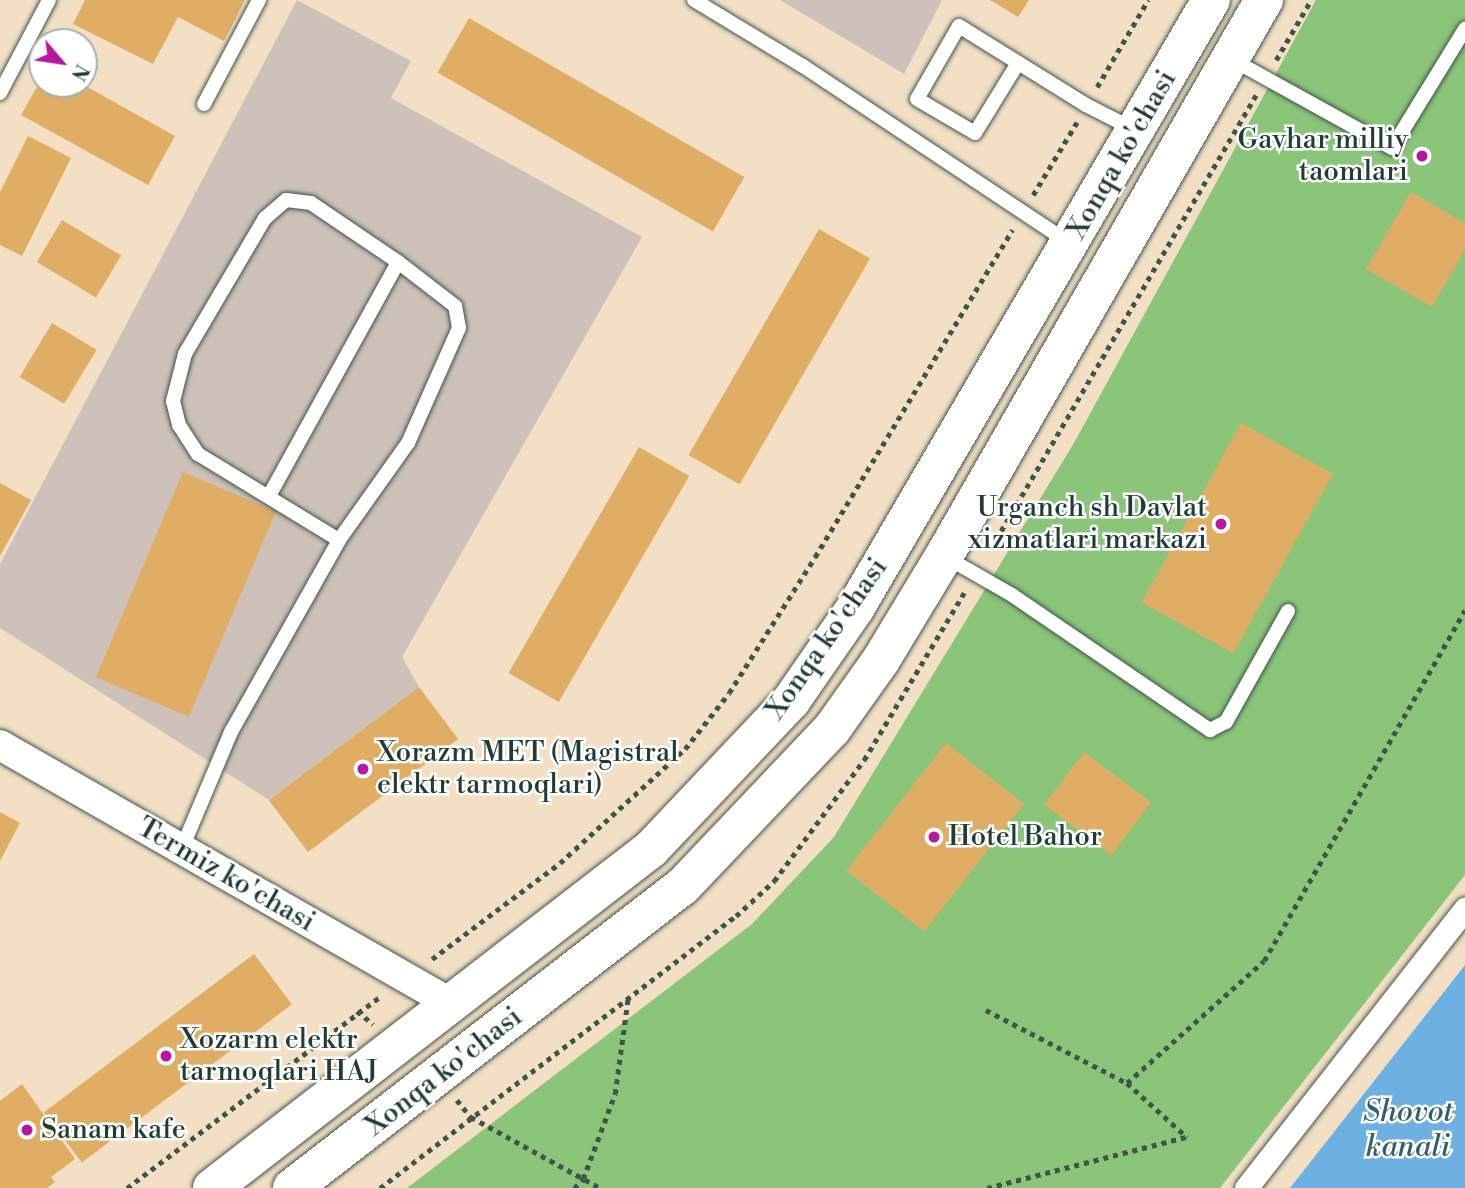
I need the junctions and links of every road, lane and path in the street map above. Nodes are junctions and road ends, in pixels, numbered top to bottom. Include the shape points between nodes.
1 (49, 0) edge
2 (260, 0) edge
3 (694, 0) edge
4 (1148, 0) edge
5 (1211, 0) edge
6 (1264, 0) edge
7 (1465, 29) edge
8 (1232, 59) junction
9 (1018, 63) junction
10 (0, 93) edge
11 (204, 104) dead end
12 (1086, 105) junction
13 (1142, 121) junction
14 (1187, 135) junction
15 (1023, 212) junction
16 (1071, 243) junction
17 (398, 262) junction
18 (269, 496) junction
19 (339, 540) junction
20 (944, 556) junction
21 (1465, 610) edge
22 (1288, 611) dead end
23 (0, 745) edge
24 (182, 848) junction
25 (1465, 909) edge
26 (406, 981) junction
27 (629, 997) dead end
28 (453, 1004) junction
29 (986, 1010) dead end
30 (1128, 1083) junction
31 (471, 1117) dead end
32 (583, 1179) junction
33 (128, 1188) edge
34 (212, 1188) edge
35 (292, 1188) edge
36 (574, 1188) edge
37 (600, 1188) edge
38 (987, 1188) edge
39 (1246, 1188) edge

1 - 10 lane
2 - 11 lane
3 - 15 lane via 803,66
4 - 12 path
5 - 13 main road, Xonqa ko'chasi
6 - 8 main road, Xonqa ko'chasi
7 - 8 lane via 1392,148
8 - 14 main road, Xonqa ko'chasi
9 - 9 lane via 959,26 917,99 975,134
9 - 12 lane
12 - 13 lane
12 - 15 path
13 - 14 main road
13 - 16 main road, Xonqa ko'chasi
14 - 20 main road, Xonqa ko'chasi
15 - 16 lane
15 - 26 path via 816,557 729,693 685,749 560,863
16 - 28 main road, Xonqa ko'chasi via 856,607 791,701 651,849
17 - 18 lane
17 - 18 lane via 311,203 286,200 265,218 185,354 173,401 179,425 198,454
17 - 19 lane via 454,306 459,328 408,443
18 - 19 lane
19 - 24 lane via 231,732
20 - 22 lane via 1012,595 1210,730 1226,722
20 - 35 main road, Xonqa ko'chasi via 881,660 832,729 682,887
21 - 30 path via 1264,961
23 - 24 street, Termiz ko'chasi
24 - 26 street, Termiz ko'chasi
25 - 39 street
26 - 28 street, Termiz ko'chasi
26 - 33 path via 357,1011
27 - 32 path via 615,1094
28 - 34 main road, Xonqa ko'chasi
29 - 30 path
30 - 38 path via 1187,1137
31 - 32 path
32 - 36 path
32 - 37 path

